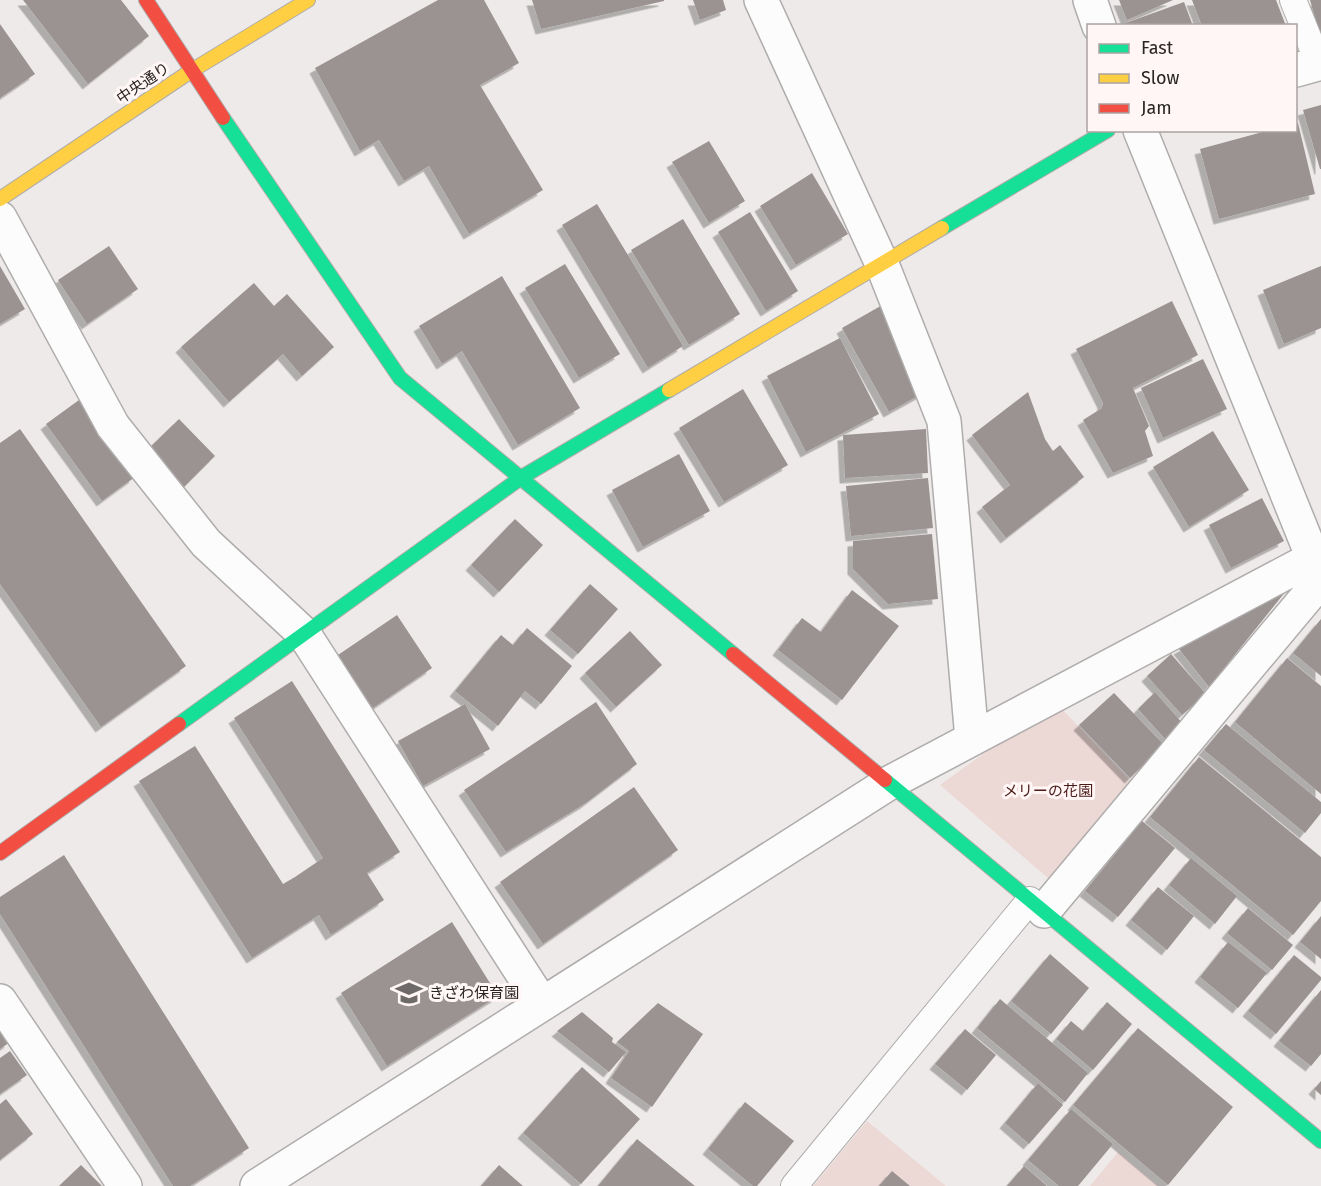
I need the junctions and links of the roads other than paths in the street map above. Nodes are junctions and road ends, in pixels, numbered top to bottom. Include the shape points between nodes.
1 (146, 0) edge
2 (308, 0) edge
3 (761, 0) edge
4 (1090, 0) edge
5 (1293, 0) edge
6 (1098, 24) edge
7 (1312, 66) edge
8 (191, 71) junction
9 (1105, 132) edge
10 (1141, 132) edge
11 (0, 199) edge
12 (0, 218) edge
13 (882, 264) junction
14 (522, 477) junction
15 (1318, 564) edge
16 (304, 634) junction
17 (972, 739) junction
18 (889, 783) junction
19 (0, 853) edge
20 (1037, 906) junction
21 (0, 1001) edge
22 (542, 1004) junction
23 (1321, 1141) edge
24 (125, 1186) edge
25 (257, 1186) edge
26 (794, 1186) edge

1 - 8 street
2 - 8 street, 中央通り
3 - 13 street
4 - 6 street
5 - 7 lane
8 - 11 street, 中央通り
8 - 14 street via 400,378
9 - 13 street
10 - 15 street
12 - 16 street via 113,426 206,543
13 - 14 street
13 - 17 street via 944,421
14 - 16 street
14 - 18 street
15 - 17 street
15 - 20 street
16 - 19 street
16 - 22 street
17 - 18 street
18 - 20 street
18 - 22 street
20 - 23 street
20 - 26 lane
21 - 24 street
22 - 25 street

